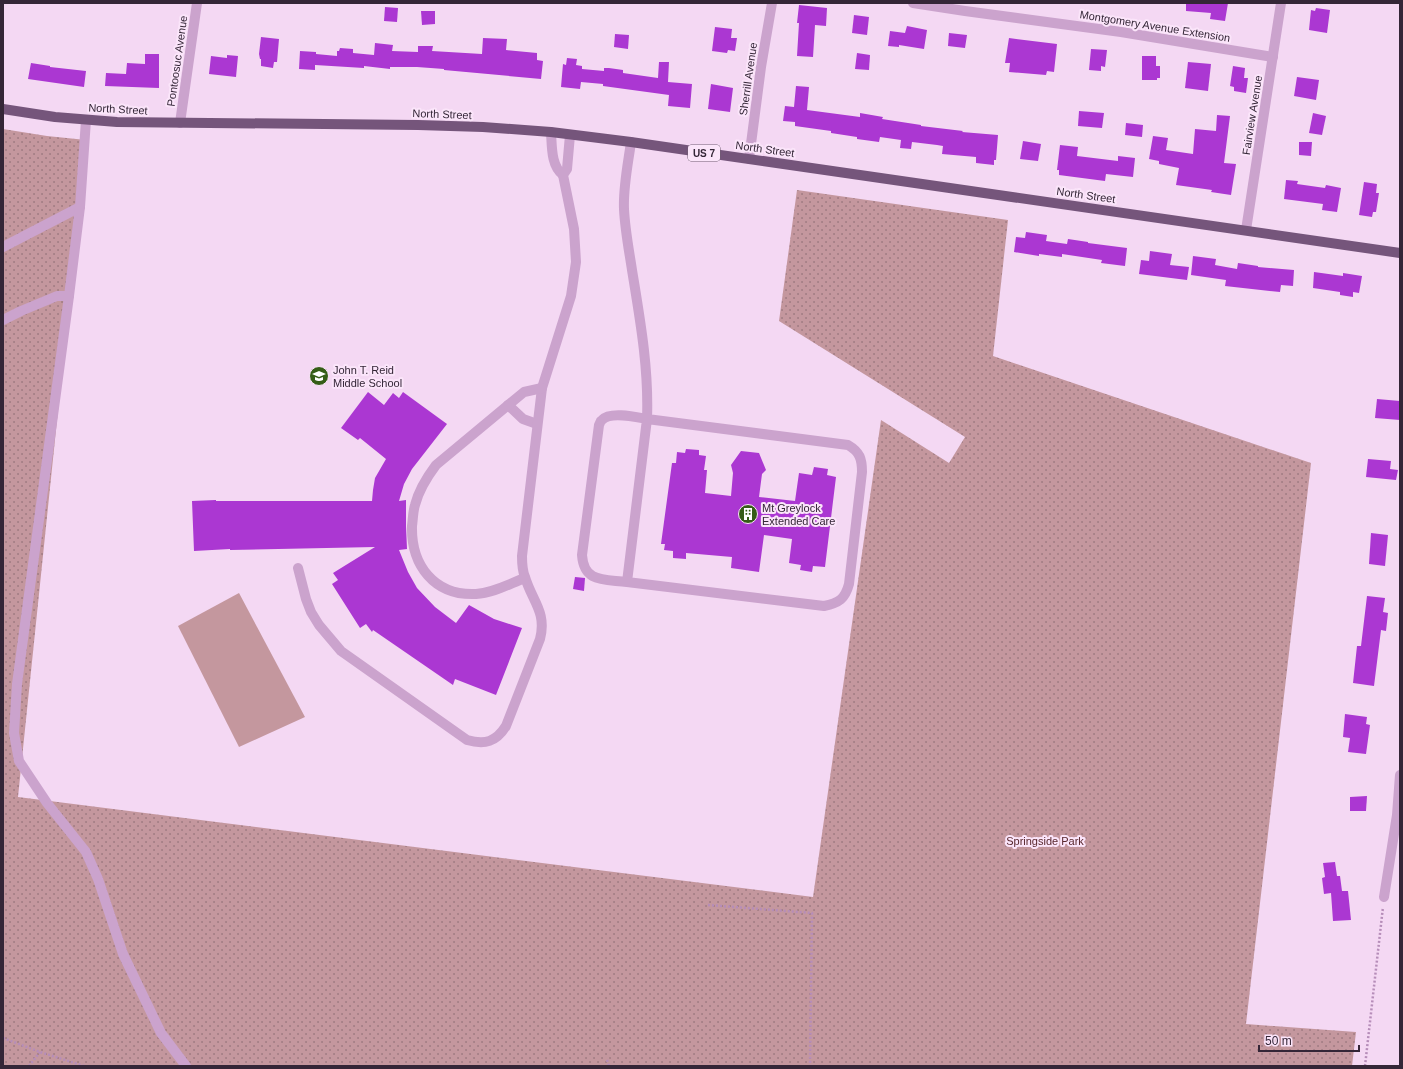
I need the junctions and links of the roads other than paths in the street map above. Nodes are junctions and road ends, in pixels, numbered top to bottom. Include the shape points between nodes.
1 (198, 3) edge
2 (772, 3) edge
3 (914, 3) edge
4 (1281, 3) edge
5 (1273, 57) junction
6 (3, 109) edge
7 (86, 120) junction
8 (180, 123) junction
9 (550, 132) junction
10 (570, 135) junction
11 (631, 142) junction
12 (749, 159) junction
13 (563, 175) junction
14 (80, 206) junction
15 (1246, 230) junction
16 (3, 247) edge
17 (1400, 253) edge
18 (70, 296) junction
19 (3, 320) edge
20 (542, 388) junction
21 (508, 405) junction
22 (647, 419) junction
23 (537, 424) junction
24 (298, 568) dead end
25 (525, 578) junction
26 (627, 582) junction
27 (1400, 775) edge
28 (1398, 815) edge
29 (1384, 897) road end
30 (186, 1066) edge

1 - 8 street, Pontoosuc Avenue
2 - 12 street, Sherrill Avenue
3 - 5 street, Montgomery Avenue Extension via 1122,32
4 - 5 street, Fairview Avenue
5 - 15 street, Fairview Avenue
6 - 7 main road, North Street / US 7
7 - 8 main road, North Street / US 7
7 - 14 street
8 - 9 main road, North Street / US 7 via 445,125
9 - 10 main road, North Street / US 7
9 - 13 street via 557,171
10 - 11 main road, North Street / US 7
10 - 13 street via 567,169
11 - 12 main road, North Street / US 7
11 - 22 street via 625,189 625,214 642,332 648,398
12 - 15 main road, North Street / US 7
13 - 20 street via 574,228 576,262 571,296
14 - 16 street
14 - 18 street
15 - 17 main road, North Street / US 7
18 - 19 street via 57,296
18 - 30 street via 17,684 14,733 19,761 47,803 86,852 98,879 123,954 161,1033
20 - 21 street via 524,392
20 - 23 street
21 - 23 street via 523,419
21 - 25 street via 436,465 426,479 414,506 413,546 417,559 431,579 440,587 454,593 475,594 494,591
22 - 26 street
22 - 26 street via 613,415 602,419 583,547 582,561 588,574 594,578
22 - 26 street via 848,445 856,450 861,457 862,472 849,584 841,599 824,606
23 - 25 street via 522,556
24 - 25 street via 312,612 341,651 467,740 476,743 496,738 506,726 540,639 542,621
27 - 28 street
28 - 29 street

